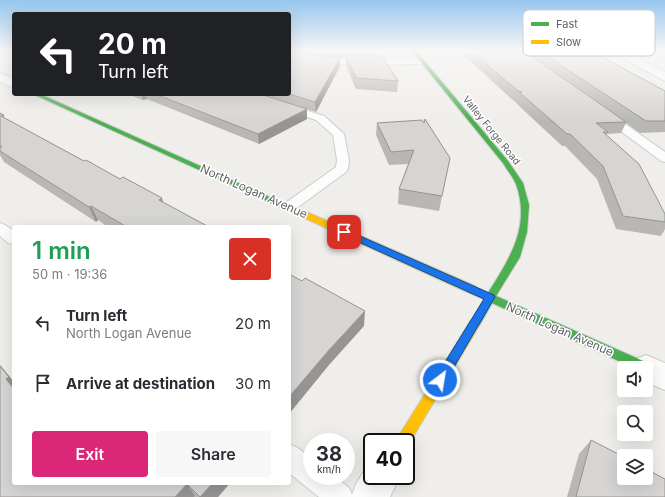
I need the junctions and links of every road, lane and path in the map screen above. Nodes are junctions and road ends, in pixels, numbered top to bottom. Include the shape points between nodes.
1 (432, 74) edge
2 (0, 77) edge
3 (12, 83) edge
4 (40, 96) edge
5 (252, 96) edge
6 (599, 110) edge
7 (665, 158) edge
8 (289, 207) junction
9 (0, 228) edge
10 (12, 237) edge
11 (490, 297) junction
12 (631, 361) edge
13 (653, 371) edge
14 (665, 377) edge
15 (407, 433) edge
16 (291, 458) edge
17 (303, 467) edge
18 (325, 485) edge
19 (376, 485) edge
20 (340, 497) edge
21 (369, 497) edge

1 - 11 street, Valley Forge Road via 506,162 518,183 525,205 523,232 515,257
2 - 3 street
4 - 8 street, North Logan Avenue
5 - 8 lane via 320,118 338,134 343,160 342,169
6 - 7 lane
8 - 11 street, North Logan Avenue
9 - 10 lane
11 - 12 street, North Logan Avenue
11 - 15 street, Valley Forge Road
13 - 14 street, North Logan Avenue
16 - 17 lane
18 - 20 lane
19 - 21 street

